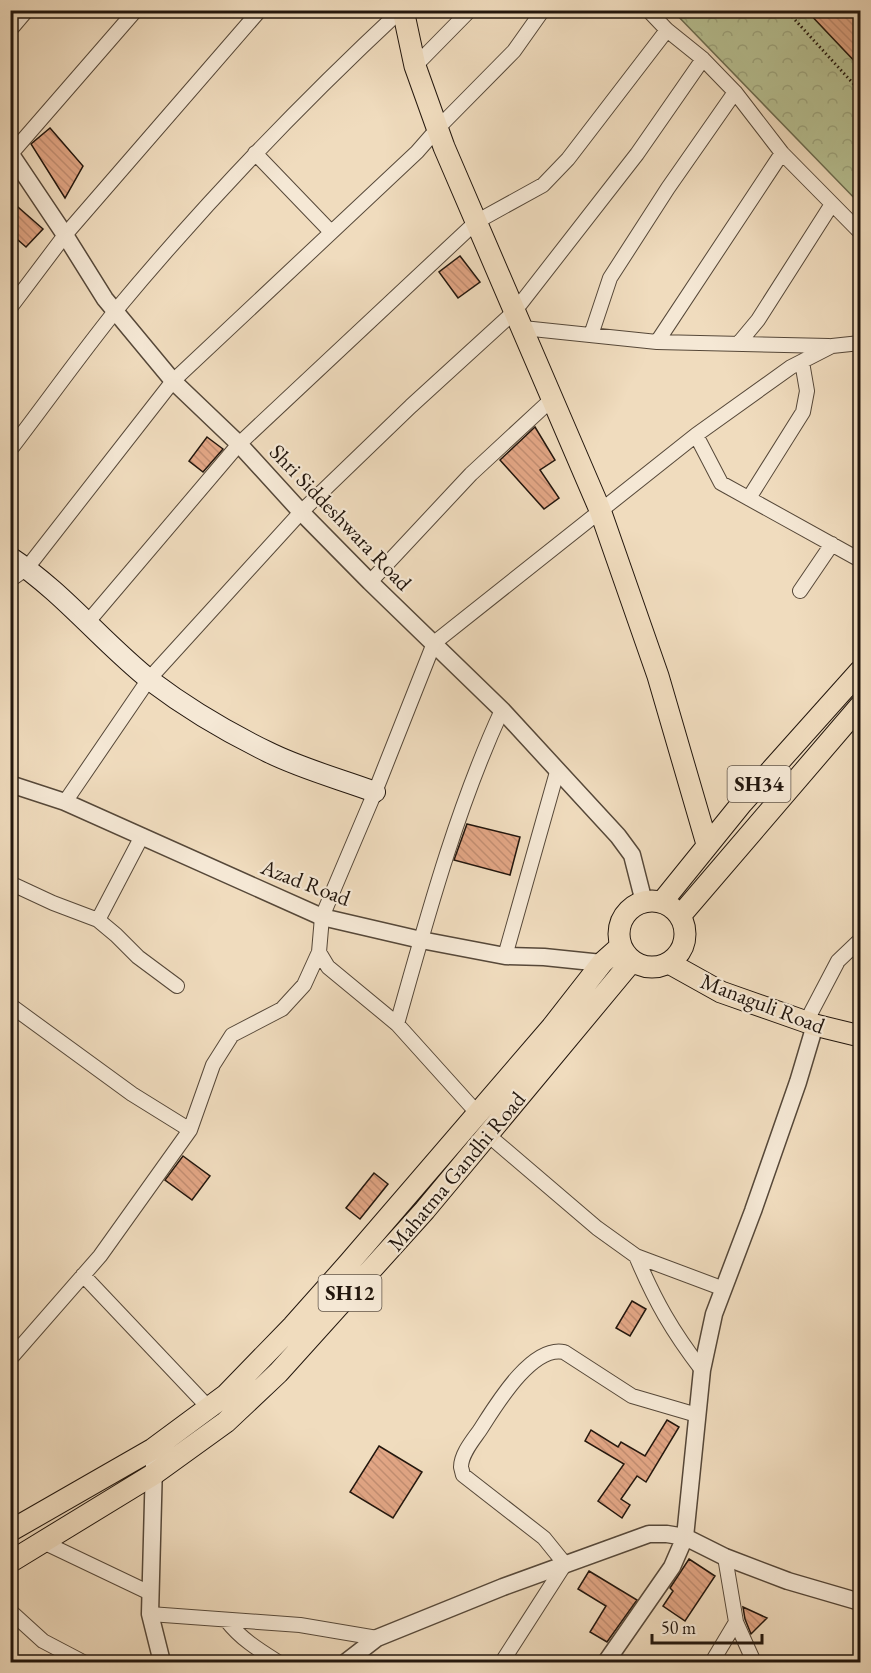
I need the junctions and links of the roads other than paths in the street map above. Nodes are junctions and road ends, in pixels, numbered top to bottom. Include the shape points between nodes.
1 (27, 10) edge
2 (136, 10) edge
3 (260, 10) edge
4 (402, 10) edge
5 (470, 10) edge
6 (543, 10) edge
7 (648, 10) edge
8 (10, 30) edge
9 (667, 30) junction
10 (703, 59) junction
11 (415, 66) junction
12 (735, 92) junction
13 (438, 128) junction
14 (255, 153) junction
15 (782, 153) junction
16 (11, 154) edge
17 (832, 204) junction
18 (476, 222) junction
19 (331, 232) junction
20 (861, 232) edge
21 (65, 235) junction
22 (10, 308) edge
23 (116, 310) junction
24 (518, 320) junction
25 (591, 335) junction
26 (657, 342) junction
27 (861, 343) edge
28 (738, 344) junction
29 (832, 346) junction
30 (802, 362) junction
31 (173, 381) junction
32 (552, 399) junction
33 (696, 435) junction
34 (239, 444) junction
35 (10, 450) edge
36 (748, 498) junction
37 (600, 510) junction
38 (301, 512) junction
39 (832, 544) junction
40 (10, 557) edge
41 (861, 560) edge
42 (27, 568) junction
43 (10, 580) edge
44 (370, 582) junction
45 (800, 591) dead end
46 (87, 623) junction
47 (434, 642) junction
48 (861, 671) edge
49 (149, 679) junction
50 (861, 705) edge
51 (502, 710) junction
52 (557, 772) junction
53 (10, 784) edge
54 (375, 792) junction
55 (65, 802) junction
56 (142, 836) junction
57 (707, 844) junction
58 (10, 883) edge
59 (653, 902) junction
60 (680, 916) junction
61 (322, 917) junction
62 (98, 920) junction
63 (421, 940) junction
64 (861, 940) edge
65 (319, 952) junction
66 (626, 954) junction
67 (504, 957) junction
68 (602, 963) junction
69 (669, 963) junction
70 (177, 986) dead end
71 (10, 1005) edge
72 (397, 1024) junction
73 (811, 1024) junction
74 (861, 1036) edge
75 (478, 1115) junction
76 (190, 1130) junction
77 (488, 1135) junction
78 (636, 1256) junction
79 (83, 1275) junction
80 (724, 1289) junction
81 (10, 1359) edge
82 (702, 1370) junction
83 (208, 1407) junction
84 (697, 1415) junction
85 (153, 1449) junction
86 (154, 1474) junction
87 (10, 1531) edge
88 (685, 1537) junction
89 (43, 1542) junction
90 (725, 1557) junction
91 (10, 1562) edge
92 (565, 1564) junction
93 (150, 1593) junction
94 (861, 1602) edge
95 (10, 1611) edge
96 (150, 1614) junction
97 (227, 1621) junction
98 (736, 1622) junction
99 (377, 1638) junction
100 (59, 1657) edge
101 (83, 1662) edge
102 (162, 1662) edge
103 (278, 1662) edge
104 (346, 1662) edge
105 (502, 1662) edge
106 (606, 1662) edge
107 (712, 1662) edge
108 (754, 1662) edge

1 - 8 street
2 - 16 street
3 - 21 street
4 - 11 main road
4 - 14 street
5 - 11 street
6 - 13 street via 514,51
7 - 9 street
9 - 10 street
9 - 18 street via 568,159 543,185
10 - 12 street
10 - 24 street
11 - 13 main road
12 - 15 street
12 - 25 street via 610,278
13 - 18 main road
13 - 19 street
14 - 19 street
14 - 23 street
15 - 17 street
15 - 26 street
16 - 21 street, Shri Siddeshwara Road
17 - 20 street
17 - 28 street via 758,320
18 - 24 main road
18 - 34 street
19 - 31 street
21 - 22 street
21 - 23 street, Shri Siddeshwara Road
23 - 31 street, Shri Siddeshwara Road
23 - 35 street
24 - 25 street
24 - 32 main road
24 - 38 street via 411,406
25 - 26 street
26 - 28 street
27 - 29 street
28 - 29 street
29 - 30 street
30 - 33 street
30 - 36 street via 807,391 803,412
31 - 34 street, Shri Siddeshwara Road
31 - 42 street
32 - 37 main road
32 - 44 street via 471,474
33 - 36 street via 721,483
33 - 37 street
34 - 38 street, Shri Siddeshwara Road
34 - 46 street
36 - 39 street
37 - 47 street
37 - 57 main road via 658,676
38 - 44 street, Shri Siddeshwara Road
38 - 49 street
39 - 41 street
39 - 45 street
40 - 42 main road
42 - 43 street
42 - 46 main road
44 - 47 street, Shri Siddeshwara Road
46 - 49 main road
47 - 51 street, Shri Siddeshwara Road
47 - 54 street
48 - 57 main road, SH34
49 - 54 main road via 192,711 270,753
49 - 55 street
50 - 60 main road, SH34
51 - 52 street, Shri Siddeshwara Road
51 - 63 street via 484,748
52 - 59 street, Shri Siddeshwara Road via 618,836 632,855
52 - 67 street
53 - 55 street, Azad Road
54 - 61 street
55 - 56 street, Azad Road
56 - 61 street, Azad Road
56 - 62 street
57 - 59 main road, SH34
58 - 62 street
59 - 60 main road via 670,906
59 - 66 main road, SH34 via 635,905 622,918 619,937
60 - 69 main road via 685,928 684,942
61 - 63 street, Azad Road
61 - 65 street
62 - 70 street
63 - 67 street, Azad Road
63 - 72 street
64 - 73 street via 838,961
65 - 72 street via 328,968
65 - 76 street via 304,985 282,1009 232,1035 213,1065
66 - 68 main road, Mahatma Gandhi Road / SH12
66 - 69 main road via 644,967
66 - 77 main road, Mahatma Gandhi Road / SH12
67 - 68 street, Azad Road
68 - 75 main road, Mahatma Gandhi Road / SH12
69 - 73 main road, Managuli Road via 721,992
71 - 76 street via 132,1094
72 - 75 street
73 - 74 main road, Managuli Road
73 - 80 street via 768,1168
75 - 83 main road, Mahatma Gandhi Road / SH12 via 293,1326 226,1395
76 - 79 street
77 - 78 street via 597,1228
77 - 86 main road, Mahatma Gandhi Road / SH12 via 278,1373 226,1422
78 - 80 street
78 - 82 street via 656,1302
79 - 81 street
79 - 83 street
80 - 82 street via 714,1314
82 - 84 street
83 - 85 main road, Mahatma Gandhi Road / SH12
84 - 88 street
84 - 92 street via 632,1396 556,1350 522,1372 464,1454 460,1467 463,1475 544,1538
85 - 86 street
85 - 87 main road, Mahatma Gandhi Road / SH12
86 - 89 main road, Mahatma Gandhi Road / SH12
86 - 93 street
88 - 90 street
88 - 92 street via 649,1534
88 - 106 street via 672,1567
89 - 91 main road, Mahatma Gandhi Road / SH12
89 - 93 street
90 - 94 street
90 - 98 street
92 - 99 street
92 - 105 street
93 - 96 street
95 - 100 street
96 - 97 street
96 - 102 street
97 - 99 street via 300,1625
97 - 103 street via 247,1642
98 - 107 street
98 - 108 street
99 - 104 street
100 - 101 street

